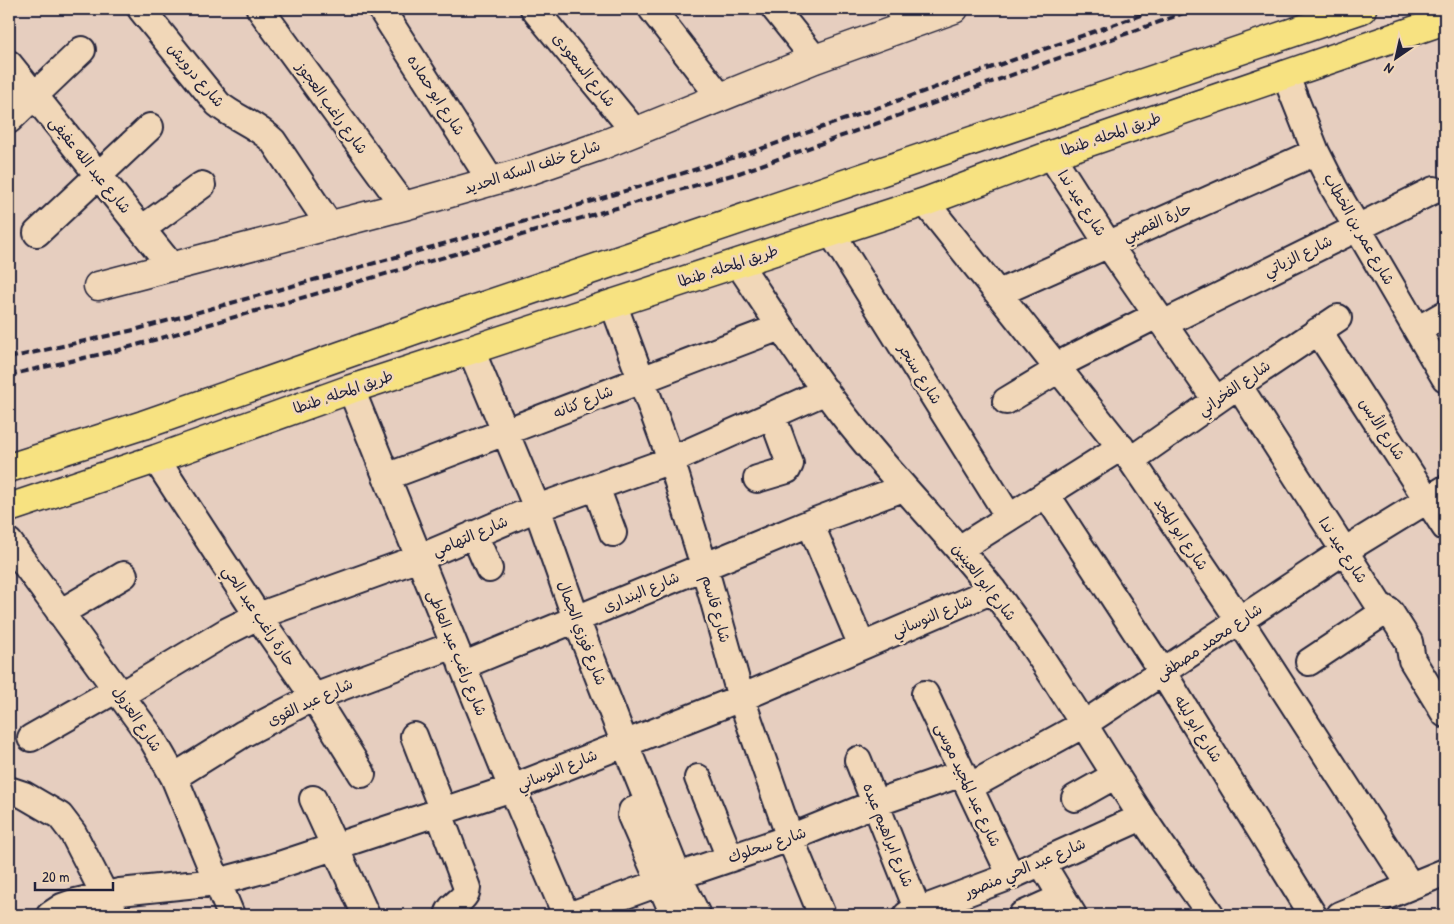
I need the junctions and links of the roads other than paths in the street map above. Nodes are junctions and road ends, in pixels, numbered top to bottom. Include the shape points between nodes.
1 (141, 9) edge
2 (260, 9) edge
3 (381, 9) edge
4 (534, 9) edge
5 (652, 9) edge
6 (775, 9) edge
7 (954, 9) edge
8 (1362, 9) edge
9 (904, 17) edge
10 (1445, 20) edge
11 (82, 50) dead end
12 (814, 59) junction
13 (9, 64) edge
14 (1285, 74) junction
15 (34, 96) junction
16 (720, 97) junction
17 (9, 120) edge
18 (150, 126) dead end
19 (635, 132) junction
20 (1316, 152) junction
21 (1051, 155) junction
22 (98, 176) junction
23 (491, 181) junction
24 (202, 184) dead end
25 (1434, 190) dead end
26 (925, 202) junction
27 (404, 206) junction
28 (330, 226) junction
29 (1356, 228) junction
30 (142, 229) junction
31 (37, 232) dead end
32 (831, 232) junction
33 (1108, 244) junction
34 (738, 264) junction
35 (172, 267) junction
36 (98, 286) dead end
37 (998, 293) junction
38 (613, 303) junction
39 (1445, 314) edge
40 (1160, 319) junction
41 (1328, 324) joint
42 (780, 327) junction
43 (1417, 330) junction
44 (471, 350) junction
45 (1057, 368) junction
46 (1445, 378) edge
47 (641, 379) junction
48 (1238, 384) junction
49 (351, 389) junction
50 (826, 391) junction
51 (1216, 400) junction
52 (1006, 401) dead end
53 (772, 415) junction
54 (506, 433) junction
55 (1126, 453) junction
56 (156, 458) junction
57 (671, 460) junction
58 (9, 468) edge
59 (386, 476) junction
60 (757, 479) dead end
61 (596, 487) junction
62 (904, 488) junction
63 (1046, 494) junction
64 (1437, 494) edge
65 (9, 508) edge
66 (537, 508) junction
67 (1010, 517) junction
68 (810, 523) junction
69 (1445, 527) edge
70 (613, 533) dead end
71 (474, 534) junction
72 (9, 542) edge
73 (959, 549) junction
74 (1344, 551) junction
75 (418, 558) junction
76 (704, 566) junction
77 (489, 569) dead end
78 (124, 575) dead end
79 (993, 590) junction
80 (1387, 610) junction
81 (60, 613) junction
82 (258, 616) junction
83 (576, 619) junction
84 (1240, 621) junction
85 (862, 646) junction
86 (458, 655) junction
87 (1309, 662) dead end
88 (1163, 673) junction
89 (119, 692) junction
90 (925, 694) dead end
91 (314, 697) junction
92 (742, 698) junction
93 (1445, 714) edge
94 (1084, 724) junction
95 (414, 736) dead end
96 (31, 738) dead end
97 (625, 744) junction
98 (858, 760) dead end
99 (362, 774) dead end
100 (1116, 775) junction
101 (174, 777) junction
102 (698, 778) dead end
103 (966, 780) junction
104 (512, 788) junction
105 (9, 790) edge
106 (1075, 798) dead end
107 (313, 799) dead end
108 (876, 803) junction
109 (441, 812) junction
110 (1142, 817) junction
111 (790, 838) junction
112 (335, 848) junction
113 (730, 858) junction
114 (1041, 862) junction
115 (1445, 872) edge
116 (1011, 876) junction
117 (669, 879) junction
118 (217, 882) junction
119 (1410, 885) junction
120 (110, 906) edge
121 (1067, 906) edge
122 (912, 913) edge
123 (50, 915) edge
124 (231, 915) edge
125 (366, 915) edge
126 (448, 915) edge
127 (566, 915) edge
128 (571, 915) edge
129 (674, 915) edge
130 (698, 915) edge
131 (822, 915) edge
132 (1022, 915) edge
133 (1211, 915) edge
134 (1314, 915) edge
135 (1340, 915) edge

1 - 28 street, شارع درويش via 218,104 273,141
2 - 27 street, شارع راغب العجوز
3 - 23 street, شارع ابو حماده
4 - 19 street, شارع السعودى
5 - 16 street
6 - 12 street
7 - 9 street, شارع خلف السكه الحديد
8 - 58 main road
9 - 12 street, شارع خلف السكه الحديد
10 - 14 main road, طريق المحله, طنطا
11 - 15 street
12 - 16 street, شارع خلف السكه الحديد
13 - 15 street, شارع عبد الله عفيفى
14 - 20 street, شارع عمر بن الخطاب
14 - 21 main road, طريق المحله, طنطا
15 - 17 street
15 - 22 street, شارع عبد الله عفيفى
16 - 19 street, شارع خلف السكه الحديد
18 - 22 street
19 - 23 street, شارع خلف السكه الحديد via 564,159
20 - 29 street, شارع عمر بن الخطاب
20 - 33 street, حارة القصبي
21 - 26 main road, طريق المحله, طنطا
21 - 33 street, شارع عيد ندا
22 - 30 street, شارع عبد الله عفيفى
22 - 31 street
23 - 27 street, شارع خلف السكه الحديد
24 - 30 street
25 - 29 street, شارع الزياتي
26 - 32 main road, طريق المحله, طنطا
26 - 37 street, شارع ابو المجد
27 - 28 street, شارع خلف السكه الحديد
28 - 35 street, شارع خلف السكه الحديد
29 - 40 street, شارع الزياتي
29 - 43 street, شارع عمر بن الخطاب
30 - 35 street, شارع عبد الله عفيفى
32 - 34 main road, طريق المحله, طنطا
32 - 67 street, شارع سنجر
33 - 37 street, حارة القصبي
33 - 40 street, شارع عيد ندا
34 - 38 main road, طريق المحله, طنطا
34 - 42 street, شارع ابو العينين
35 - 36 street, شارع خلف السكه الحديد
37 - 45 street, شارع ابو المجد
38 - 44 main road, طريق المحله, طنطا
38 - 47 street, شارع قاسم
39 - 43 street
40 - 45 street, شارع الزياتي
40 - 51 street, شارع عيد ندا
41 - 48 street, شارع الفخراني
41 - 64 street, شارع الأبس
42 - 47 street, شارع كنانه
42 - 50 street, شارع ابو العينين
43 - 46 street, شارع عمر بن الخطاب
44 - 49 main road, طريق المحله, طنطا
44 - 54 street, شارع فوزي الجمال
45 - 52 street, شارع الزياتي
45 - 55 street, شارع ابو المجد
47 - 54 street, شارع كنانه
47 - 57 street, شارع قاسم
48 - 51 street, شارع الفخراني
48 - 74 street, شارع عيد ندا
49 - 56 main road, طريق المحله, طنطا
49 - 59 street, شارع راغب عبد العاطى
50 - 53 street, شارع التهامي
50 - 62 street, شارع ابو العينين
51 - 55 street, شارع الفخراني
53 - 57 street, شارع التهامي
53 - 60 street via 790,464 787,470
54 - 59 street, شارع كنانه
54 - 66 street, شارع فوزي الجمال
55 - 63 street, شارع الفخراني
55 - 84 street, شارع ابو المجد
56 - 65 main road, طريق المحله, طنطا
56 - 82 street, حارة راغب عبد الحي
57 - 61 street, شارع التهامي
57 - 76 street, شارع قاسم
59 - 75 street, شارع راغب عبد العاطى
61 - 66 street, شارع التهامي
61 - 70 street
62 - 68 street, شارع البندارى
62 - 73 street, شارع ابو العينين
63 - 67 street, شارع الفخراني
63 - 88 street, شارع ابو ليله
64 - 69 street, شارع الأبس
64 - 74 street, شارع محمد مصطفى
66 - 71 street, شارع التهامي
66 - 83 street, شارع فوزي الجمال
67 - 73 street, شارع الفخراني
68 - 76 street, شارع البندارى
68 - 85 street
71 - 75 street, شارع التهامي
71 - 77 street
72 - 81 street, شارع العزول
73 - 79 street, شارع ابو العينين
74 - 80 street, شارع عيد ندا via 1379,605
74 - 84 street, شارع محمد مصطفى
75 - 82 street, شارع التهامي
75 - 86 street, شارع راغب عبد العاطى
76 - 83 street, شارع البندارى
76 - 92 street, شارع قاسم
78 - 81 street
79 - 85 street, شارع النوساني
79 - 94 street, شارع ابو العينين
80 - 87 street
80 - 93 street, شارع عيد ندا via 1409,642 1412,660
81 - 89 street, شارع العزول
82 - 89 street, شارع التهامي
82 - 91 street, حارة راغب عبد الحي
83 - 86 street, شارع البندارى
83 - 97 street, شارع فوزي الجمال
84 - 88 street, شارع محمد مصطفى
84 - 119 street, شارع ابو المجد
85 - 92 street, شارع النوساني
86 - 91 street, شارع عبد القوى
86 - 104 street, شارع راغب عبد العاطى
88 - 94 street, شارع محمد مصطفى
88 - 134 street, شارع ابو ليله
89 - 96 street, شارع التهامي
89 - 101 street, شارع العزول
90 - 103 street, شارع عبد المجيد موسى
91 - 99 street, حارة راغب عبد الحي
91 - 101 street, شارع عبد القوى via 243,734
92 - 97 street, شارع النوساني
92 - 111 street, شارع قاسم
94 - 100 street, شارع ابو العينين
94 - 103 street, شارع محمد مصطفى
95 - 109 street
97 - 104 street, شارع النوساني
97 - 117 street, شارع فوزي الجمال via 649,803
98 - 108 street, شارع ابراهيم عبده
100 - 106 street
100 - 110 street, شارع ابو العينين
101 - 118 street, شارع العزول
102 - 113 street
103 - 108 street, شارع سحلوك
103 - 116 street, شارع عبد المجيد موسى
104 - 109 street, شارع النوساني
104 - 127 street, شارع راغب عبد العاطى
105 - 120 street via 60,816 73,833
107 - 112 street
108 - 111 street, شارع سحلوك
108 - 122 street, شارع ابراهيم عبده
109 - 112 street, شارع النوساني
109 - 126 street via 467,888 464,898 449,910
110 - 114 street, شارع عبد الحي منصور
110 - 133 street, شارع ابو العينين
111 - 113 street, شارع سحلوك
111 - 131 street, شارع قاسم
112 - 118 street, شارع النوساني
112 - 125 street
113 - 117 street, شارع سحلوك
114 - 116 street, شارع عبد الحي منصور
114 - 121 street
115 - 119 street
116 - 122 street, شارع عبد الحي منصور
117 - 128 street, شارع سحلوك
117 - 129 street
117 - 130 street, شارع فوزي الجمال
118 - 120 street, شارع النوساني via 136,890
118 - 124 street, شارع العزول
119 - 135 street
120 - 123 street, شارع النوساني via 76,902
121 - 132 street

